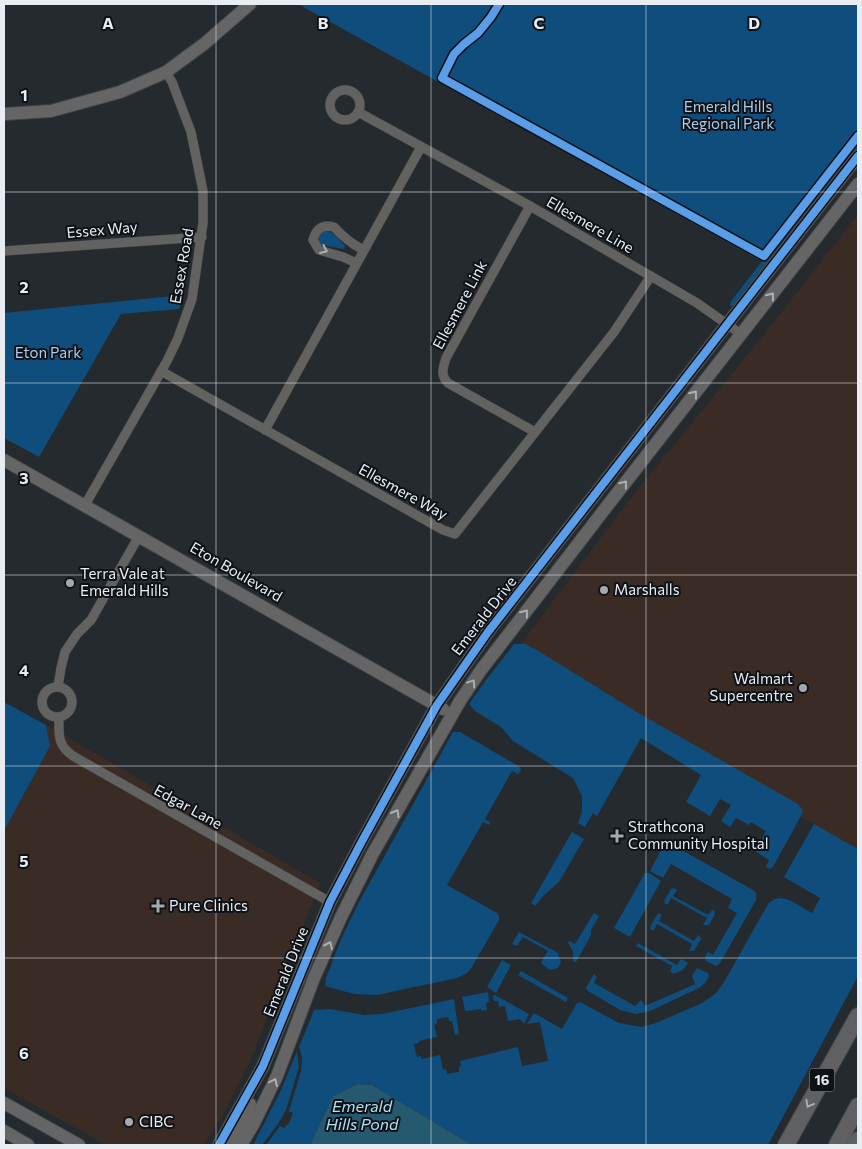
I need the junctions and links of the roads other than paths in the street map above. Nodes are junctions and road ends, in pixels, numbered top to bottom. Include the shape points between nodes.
1 (250, 4) edge
2 (166, 72) junction
3 (358, 112) dead end
4 (4, 114) edge
5 (421, 147) junction
6 (858, 156) edge
7 (858, 184) edge
8 (530, 206) junction
9 (202, 236) junction
10 (4, 250) edge
11 (363, 250) junction
12 (356, 263) junction
13 (651, 276) junction
14 (728, 324) junction
15 (741, 334) junction
16 (161, 371) junction
17 (265, 430) junction
18 (535, 432) junction
19 (4, 460) edge
20 (85, 505) junction
21 (139, 536) junction
22 (58, 687) junction
23 (437, 705) junction
24 (452, 715) junction
25 (59, 717) junction
26 (330, 902) junction
27 (858, 1016) edge
28 (263, 1066) junction
29 (4, 1103) edge
30 (858, 1106) edge
31 (4, 1110) edge
32 (51, 1129) junction
33 (4, 1131) edge
34 (16, 1138) junction
35 (858, 1140) edge
36 (28, 1145) edge
37 (36, 1145) edge
38 (79, 1145) edge
39 (219, 1145) edge
40 (230, 1145) edge
41 (241, 1145) edge
42 (786, 1145) edge
43 (837, 1145) edge
44 (855, 1145) edge

1 - 2 street
2 - 4 street via 120,92 51,111
2 - 9 street, Essex Road via 191,132 203,191
3 - 5 street, Ellesmere Line
5 - 8 street, Ellesmere Line
5 - 11 street
6 - 14 street, Emerald Drive
15 -> 7 street, Emerald Drive
8 - 13 street, Ellesmere Line
8 - 18 street, Ellesmere Link via 446,358 442,371 448,383
9 - 10 street, Essex Way
9 - 16 street, Essex Road via 192,299 178,338
11 - 12 street
11 -> 12 street via 334,227 324,226 315,232 313,240 319,250
12 - 17 street
13 - 14 street, Ellesmere Line
13 - 18 street, Ellesmere Way via 614,332
14 - 15 street, Ellesmere Line
14 - 23 street, Emerald Drive via 473,651
24 -> 15 street, Emerald Drive via 481,670
16 - 17 street, Ellesmere Way
16 - 20 street, Essex Road
17 - 18 street, Ellesmere Way via 455,534
19 - 20 street, Eton Boulevard
20 - 21 street, Eton Boulevard
21 - 22 street via 91,620 65,652
21 - 23 street, Eton Boulevard
22 - 25 street via 68,690 73,704 68,713
22 - 25 street via 49,689 42,702 49,715
23 - 24 street, Eton Boulevard
23 - 26 street, Emerald Drive
41 -> 24 street, Emerald Drive via 277,1076 341,917 372,855
25 - 26 street, Edgar Lane via 60,742 73,756
26 - 28 street, Emerald Drive
27 -> 42 highway, 16
28 - 39 street, Emerald Drive
28 - 40 street via 248,1109
29 - 32 street
30 - 43 highway
31 - 32 street
32 - 38 street
33 - 34 street
34 - 36 street
34 - 37 street
35 - 44 highway

